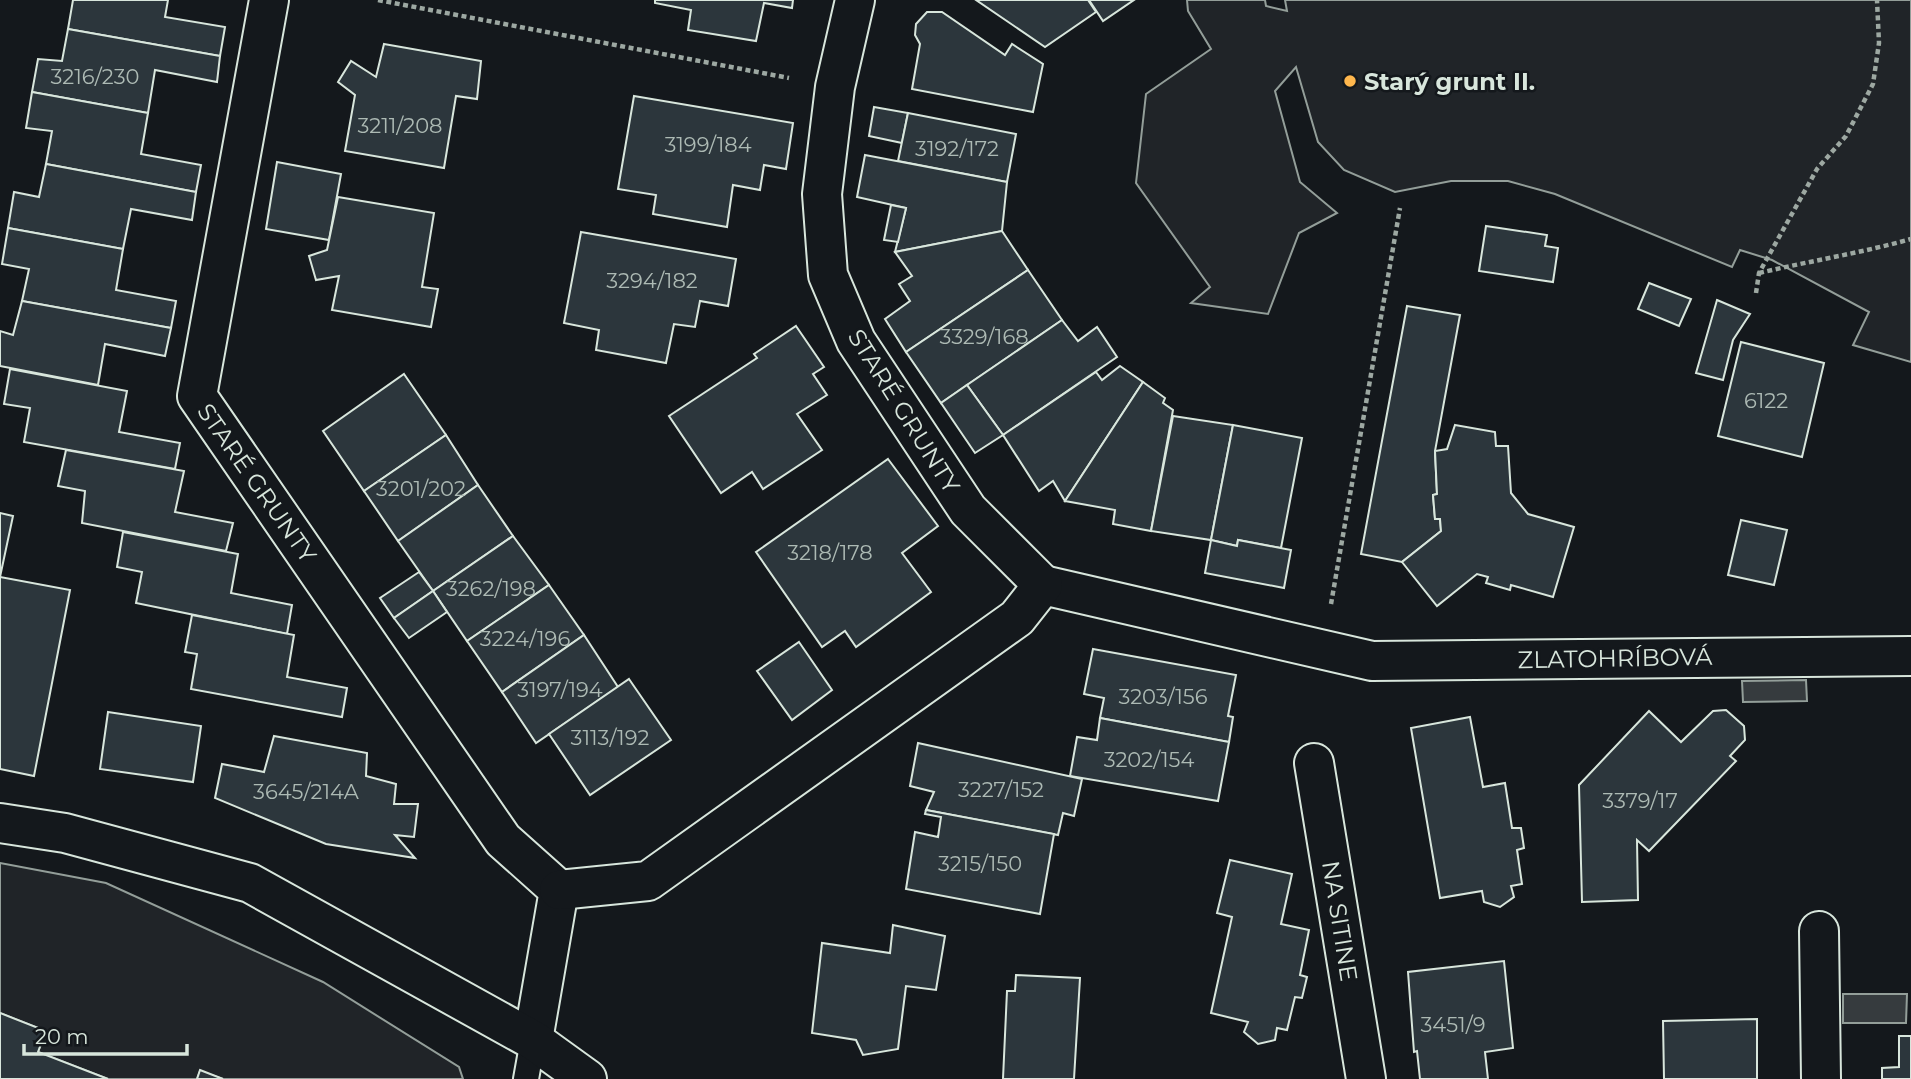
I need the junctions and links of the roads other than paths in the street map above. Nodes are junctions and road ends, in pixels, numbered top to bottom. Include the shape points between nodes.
1 (269, 0) edge
2 (855, 0) edge
3 (1043, 585) junction
4 (1911, 656) edge
5 (1314, 763) dead end
6 (0, 823) edge
7 (559, 890) junction
8 (1819, 931) dead end
9 (533, 1040) junction
10 (526, 1079) edge
11 (587, 1079) edge
12 (1366, 1079) edge
13 (1821, 1079) edge

1 - 7 street, STARÉ GRUNTY via 197,396 503,840
2 - 3 street, STARÉ GRUNTY via 835,87 822,194 828,275 856,341 968,510
3 - 4 street, ZLATOHRÍBOVÁ via 1372,662
3 - 7 street via 1017,618 648,881
5 - 12 street, NA SITINE
6 - 9 street via 65,833 250,883
7 - 9 street
8 - 13 street
9 - 10 lane
9 - 11 street

